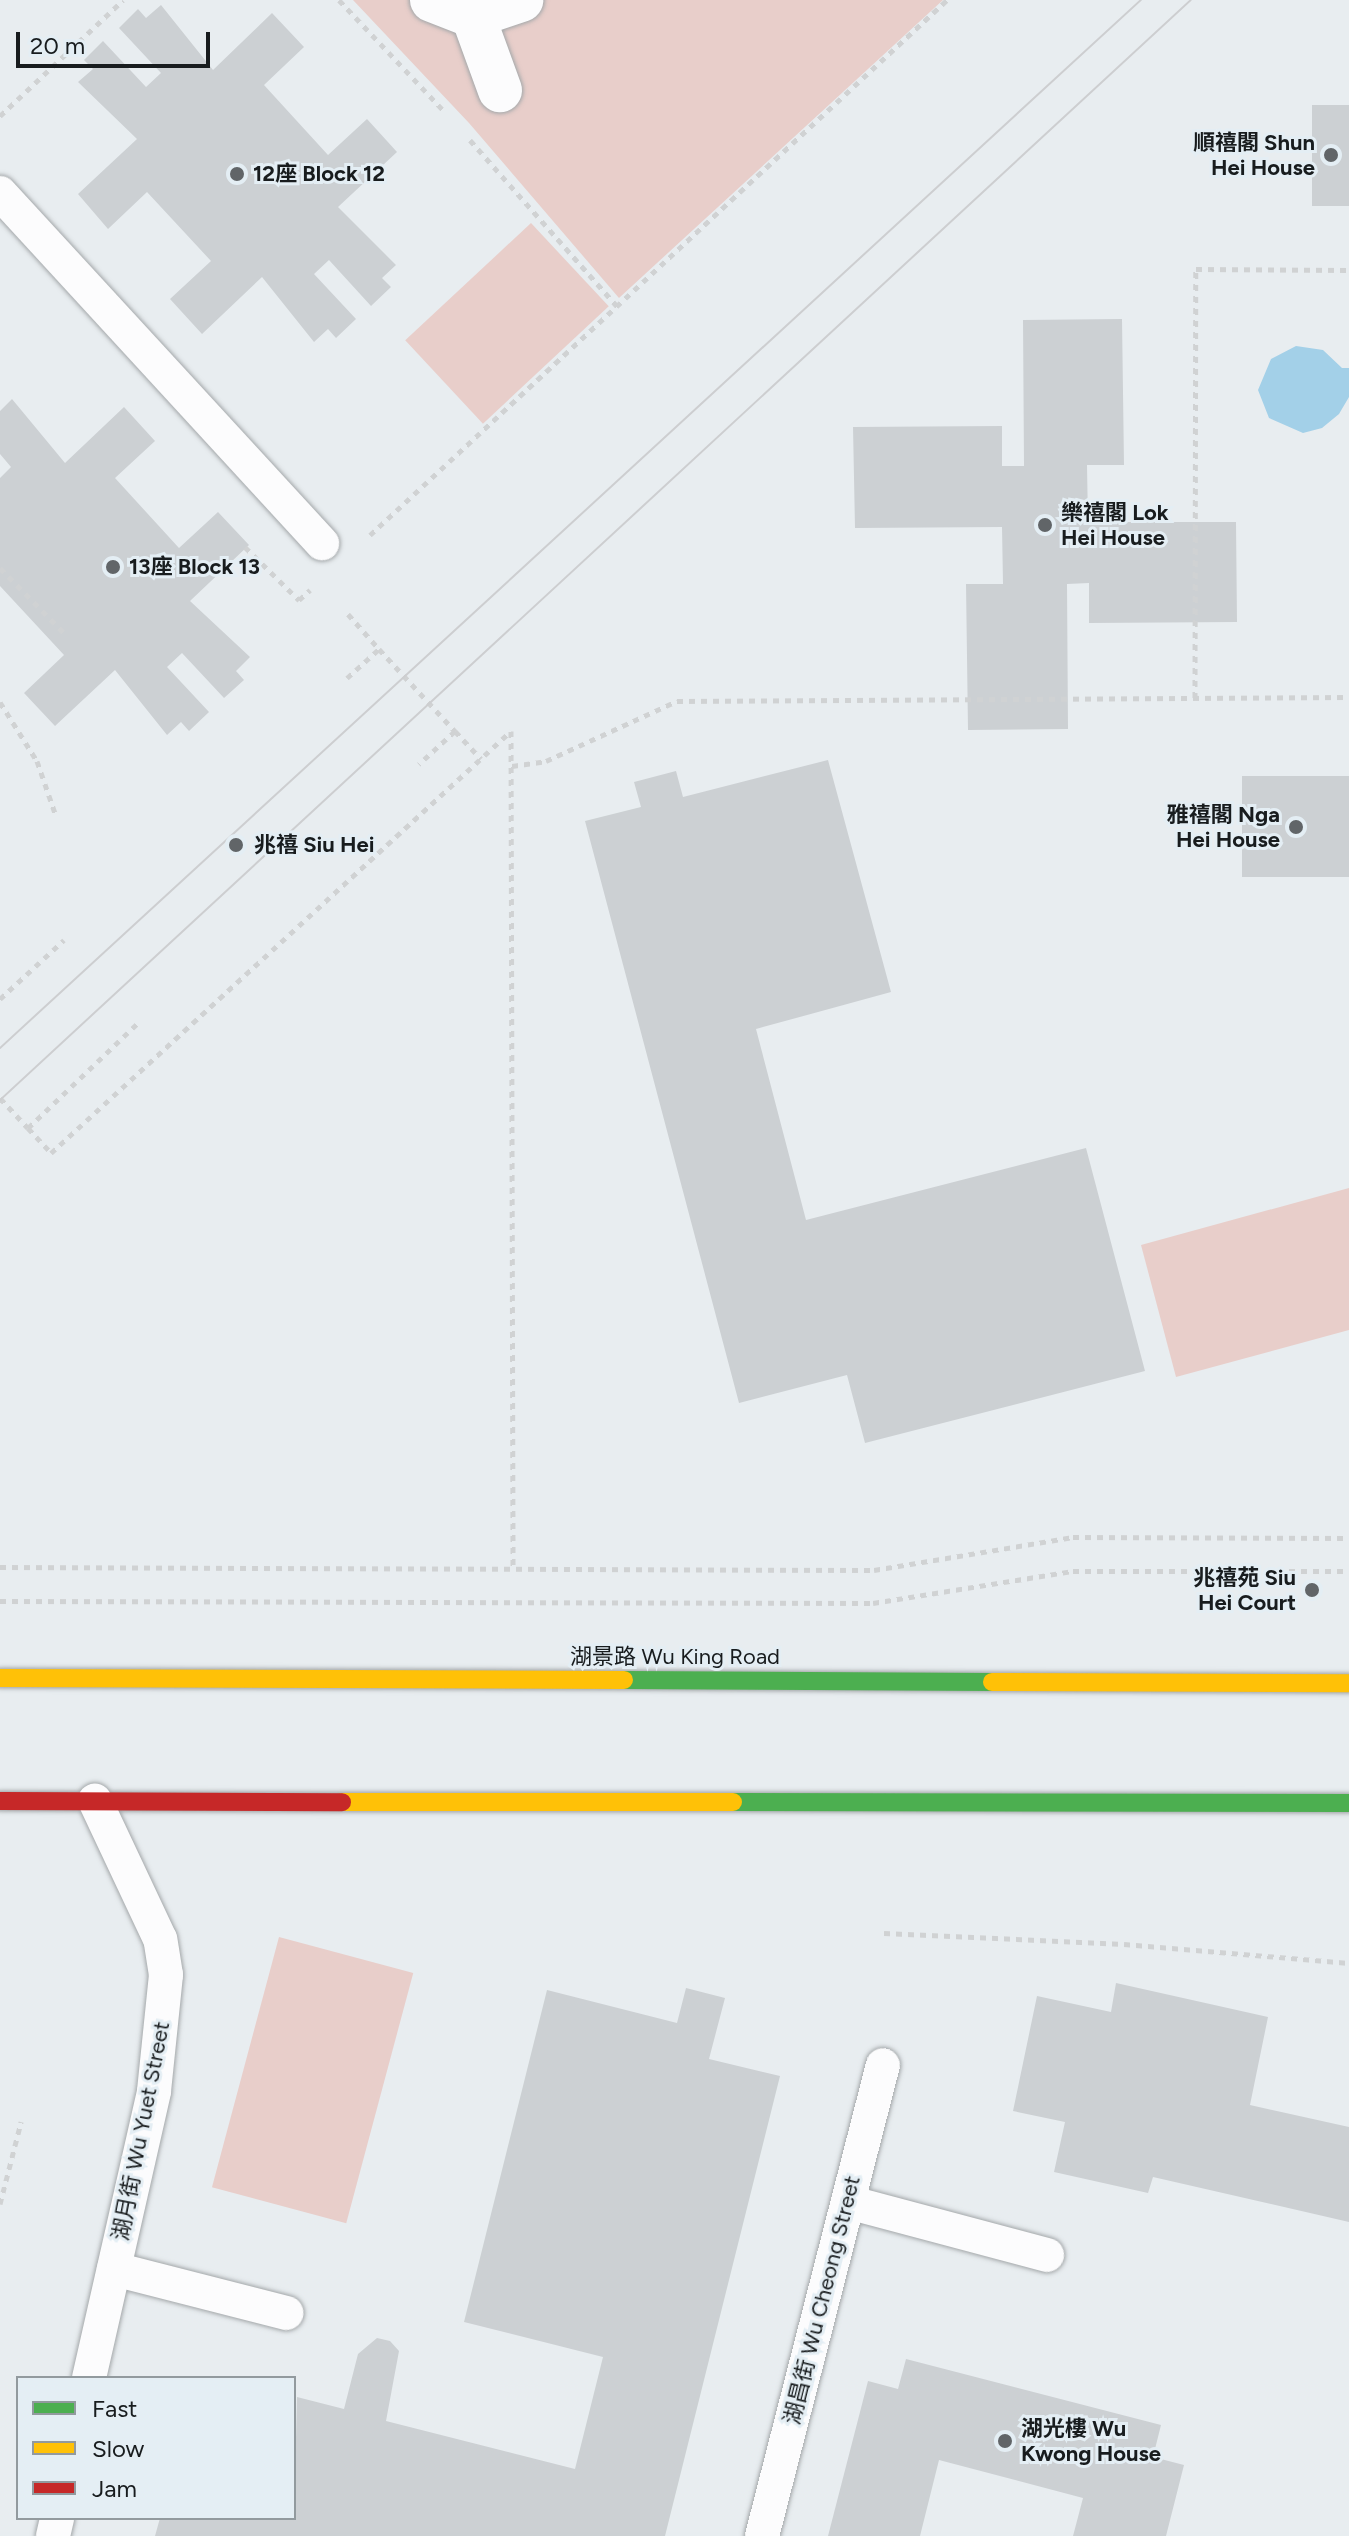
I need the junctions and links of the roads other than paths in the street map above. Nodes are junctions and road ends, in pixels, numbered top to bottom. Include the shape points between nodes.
1 (432, 0) edge
2 (521, 0) edge
3 (473, 16) junction
4 (500, 90) dead end
5 (0, 193) edge
6 (322, 543) dead end
7 (0, 1678) edge
8 (1349, 1683) edge
9 (0, 1801) edge
10 (95, 1801) junction
11 (1349, 1803) edge
12 (883, 2065) dead end
13 (848, 2202) junction
14 (1047, 2255) dead end
15 (114, 2269) junction
16 (286, 2313) dead end
17 (89, 2376) edge
18 (762, 2536) edge

1 - 3 street
2 - 3 street
3 - 4 street
5 - 6 lane
7 - 8 main road, 湖景路 Wu King Road
9 - 10 main road
10 - 11 main road
10 - 15 lane, 湖月街 Wu Yuet Street via 160,1939 166,1975 154,2091
12 - 13 lane, 湖昌街 Wu Cheong Street
13 - 14 lane
13 - 18 lane, 湖昌街 Wu Cheong Street
15 - 16 lane
15 - 17 lane, 湖月街 Wu Yuet Street

